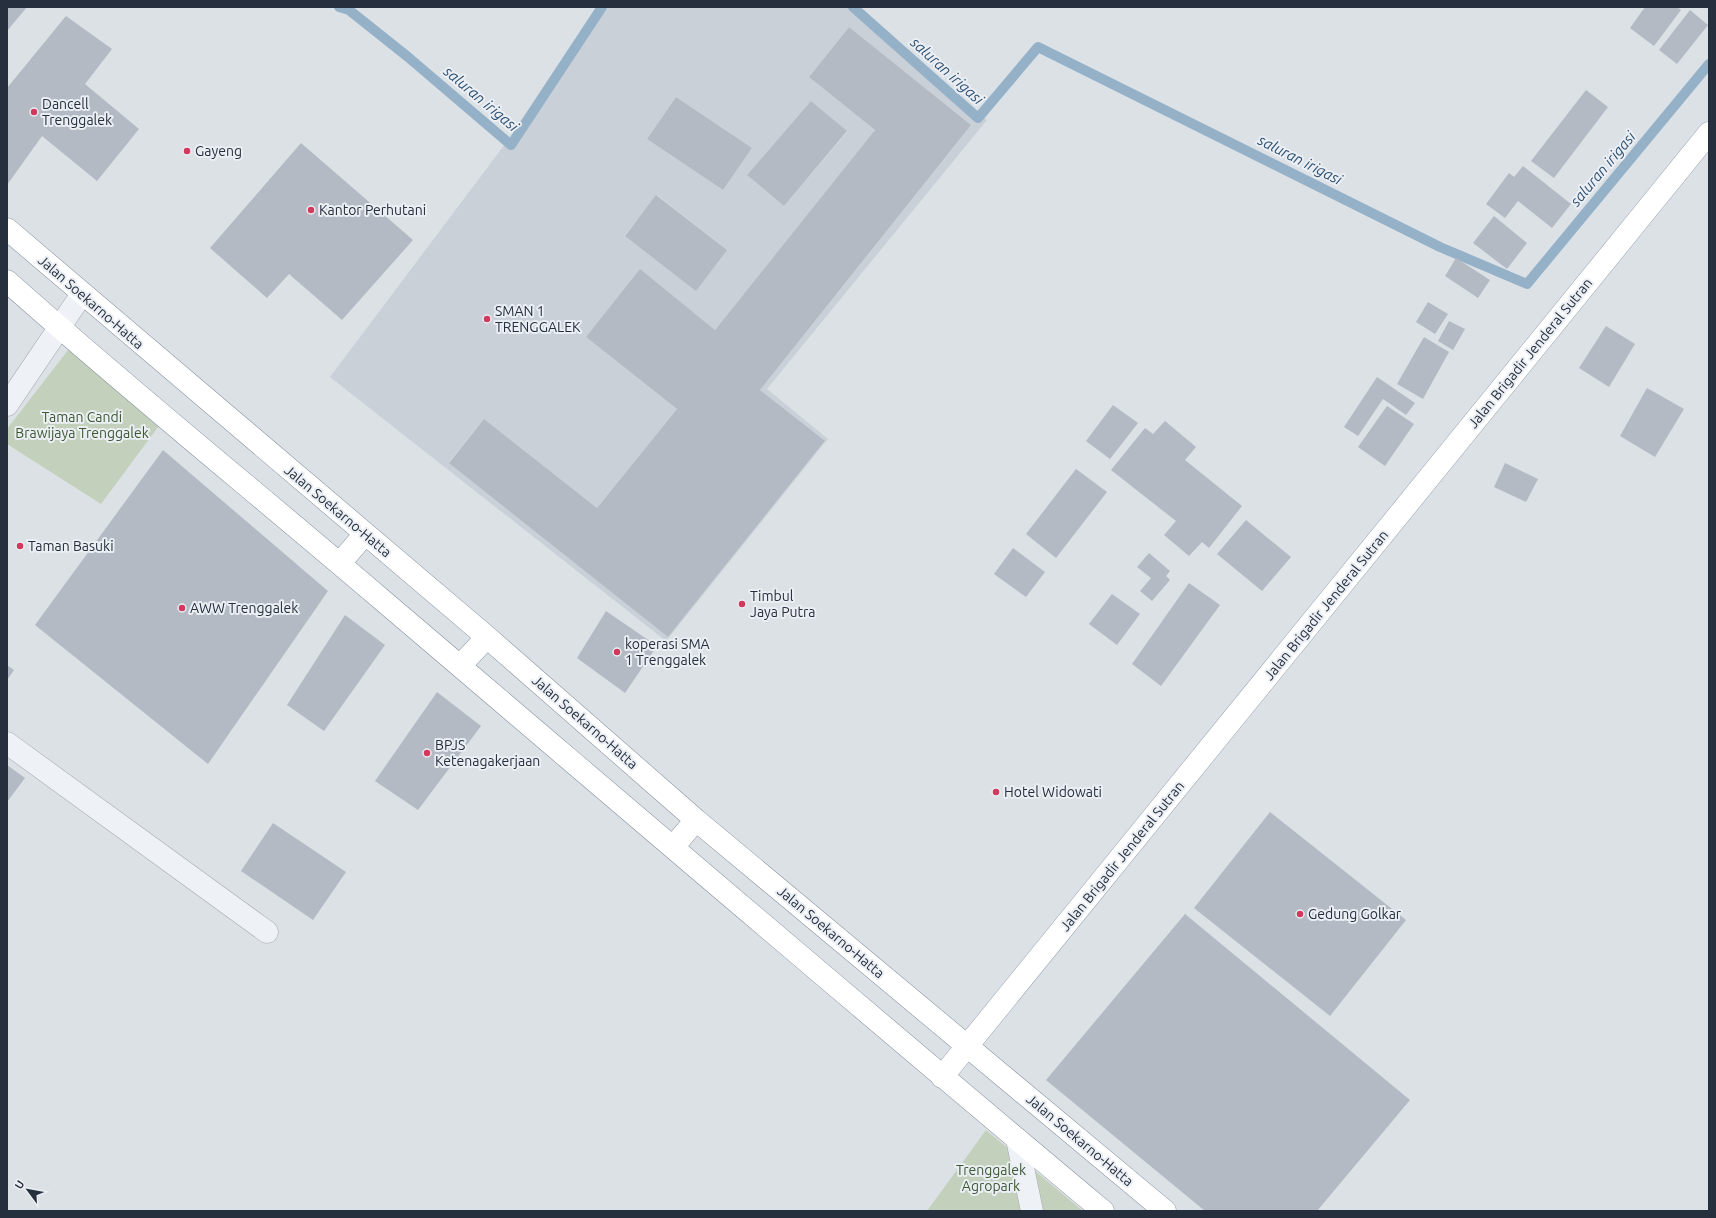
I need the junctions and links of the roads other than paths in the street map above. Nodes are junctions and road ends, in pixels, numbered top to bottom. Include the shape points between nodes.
1 (1709, 133) edge
2 (7, 229) edge
3 (7, 281) edge
4 (82, 294) junction
5 (59, 328) junction
6 (7, 405) edge
7 (365, 534) junction
8 (340, 563) junction
9 (487, 637) junction
10 (460, 666) junction
11 (7, 743) edge
12 (696, 820) junction
13 (673, 847) junction
14 (268, 932) dead end
15 (967, 1047) junction
16 (942, 1077) junction
17 (1017, 1139) junction
18 (1032, 1211) edge
19 (1103, 1211) edge
20 (1165, 1211) edge

1 - 15 main road, Jalan Brigadir Jenderal Sutran
2 - 4 main road, Jalan Soekarno-Hatta
3 - 5 main road
4 - 5 street
4 - 7 main road, Jalan Soekarno-Hatta
5 - 6 street
5 - 8 main road
7 - 8 main road
7 - 9 main road, Jalan Soekarno-Hatta
8 - 10 main road
9 - 10 main road
9 - 12 main road, Jalan Soekarno-Hatta
10 - 13 main road
11 - 14 street
12 - 13 main road
12 - 15 main road, Jalan Soekarno-Hatta
13 - 16 main road
15 - 16 main road, Jalan Brigadir Jenderal Sutran
15 - 20 main road, Jalan Soekarno-Hatta
16 - 17 main road
17 - 18 street
17 - 19 main road

